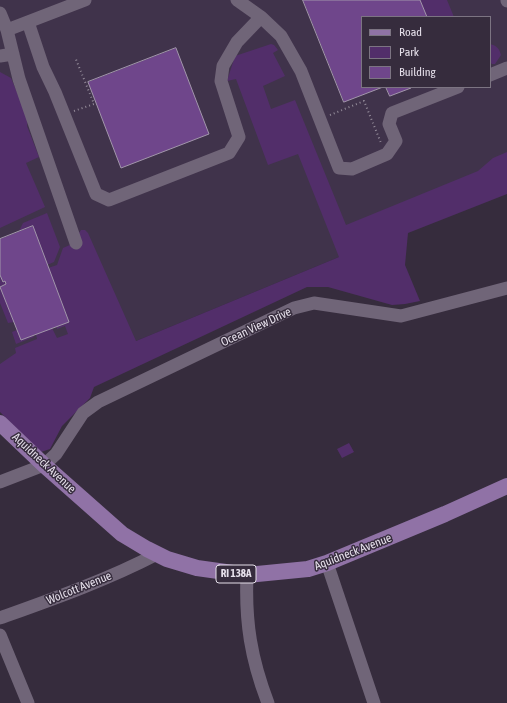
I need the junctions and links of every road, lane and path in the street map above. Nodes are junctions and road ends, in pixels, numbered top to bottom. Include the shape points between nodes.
1 (85, 0) edge
2 (237, 0) edge
3 (0, 13) edge
4 (261, 17) junction
5 (28, 22) junction
6 (7, 30) junction
7 (6, 55) edge
8 (75, 57) dead end
9 (507, 68) edge
10 (491, 74) edge
11 (455, 88) edge
12 (64, 114) junction
13 (320, 119) junction
14 (385, 155) junction
15 (76, 243) dead end
16 (507, 288) edge
17 (0, 423) edge
18 (44, 465) junction
19 (0, 482) edge
20 (507, 486) edge
21 (157, 554) junction
22 (327, 563) junction
23 (247, 575) junction
24 (0, 618) edge
25 (0, 635) edge
26 (28, 703) edge
27 (268, 703) edge
28 (374, 703) edge

1 - 5 street
2 - 4 street
3 - 6 street
4 - 12 street via 237,42 223,66 221,81 239,137 229,153 110,200 96,194
4 - 13 street via 281,36 300,70
5 - 6 street
5 - 12 street via 43,67
6 - 7 street
7 - 15 street via 19,78
8 - 12 path via 94,104
9 - 10 street
11 - 14 street via 392,113 389,124 396,141
13 - 14 street via 339,168 352,169
13 - 14 path via 364,101
16 - 18 street, Ocean View Drive via 401,316 314,303 294,308 98,402 83,413 56,454
17 - 18 main road, Aquidneck Avenue / RI 138A
18 - 19 street
18 - 21 main road, Aquidneck Avenue / RI 138A via 122,534
20 - 22 main road, Aquidneck Avenue / RI 138A
21 - 23 main road, Aquidneck Avenue / RI 138A via 197,568
21 - 24 street, Wolcott Avenue via 77,589
22 - 23 main road, Aquidneck Avenue / RI 138A via 308,569
22 - 28 street
23 - 27 street via 248,627
25 - 26 street

